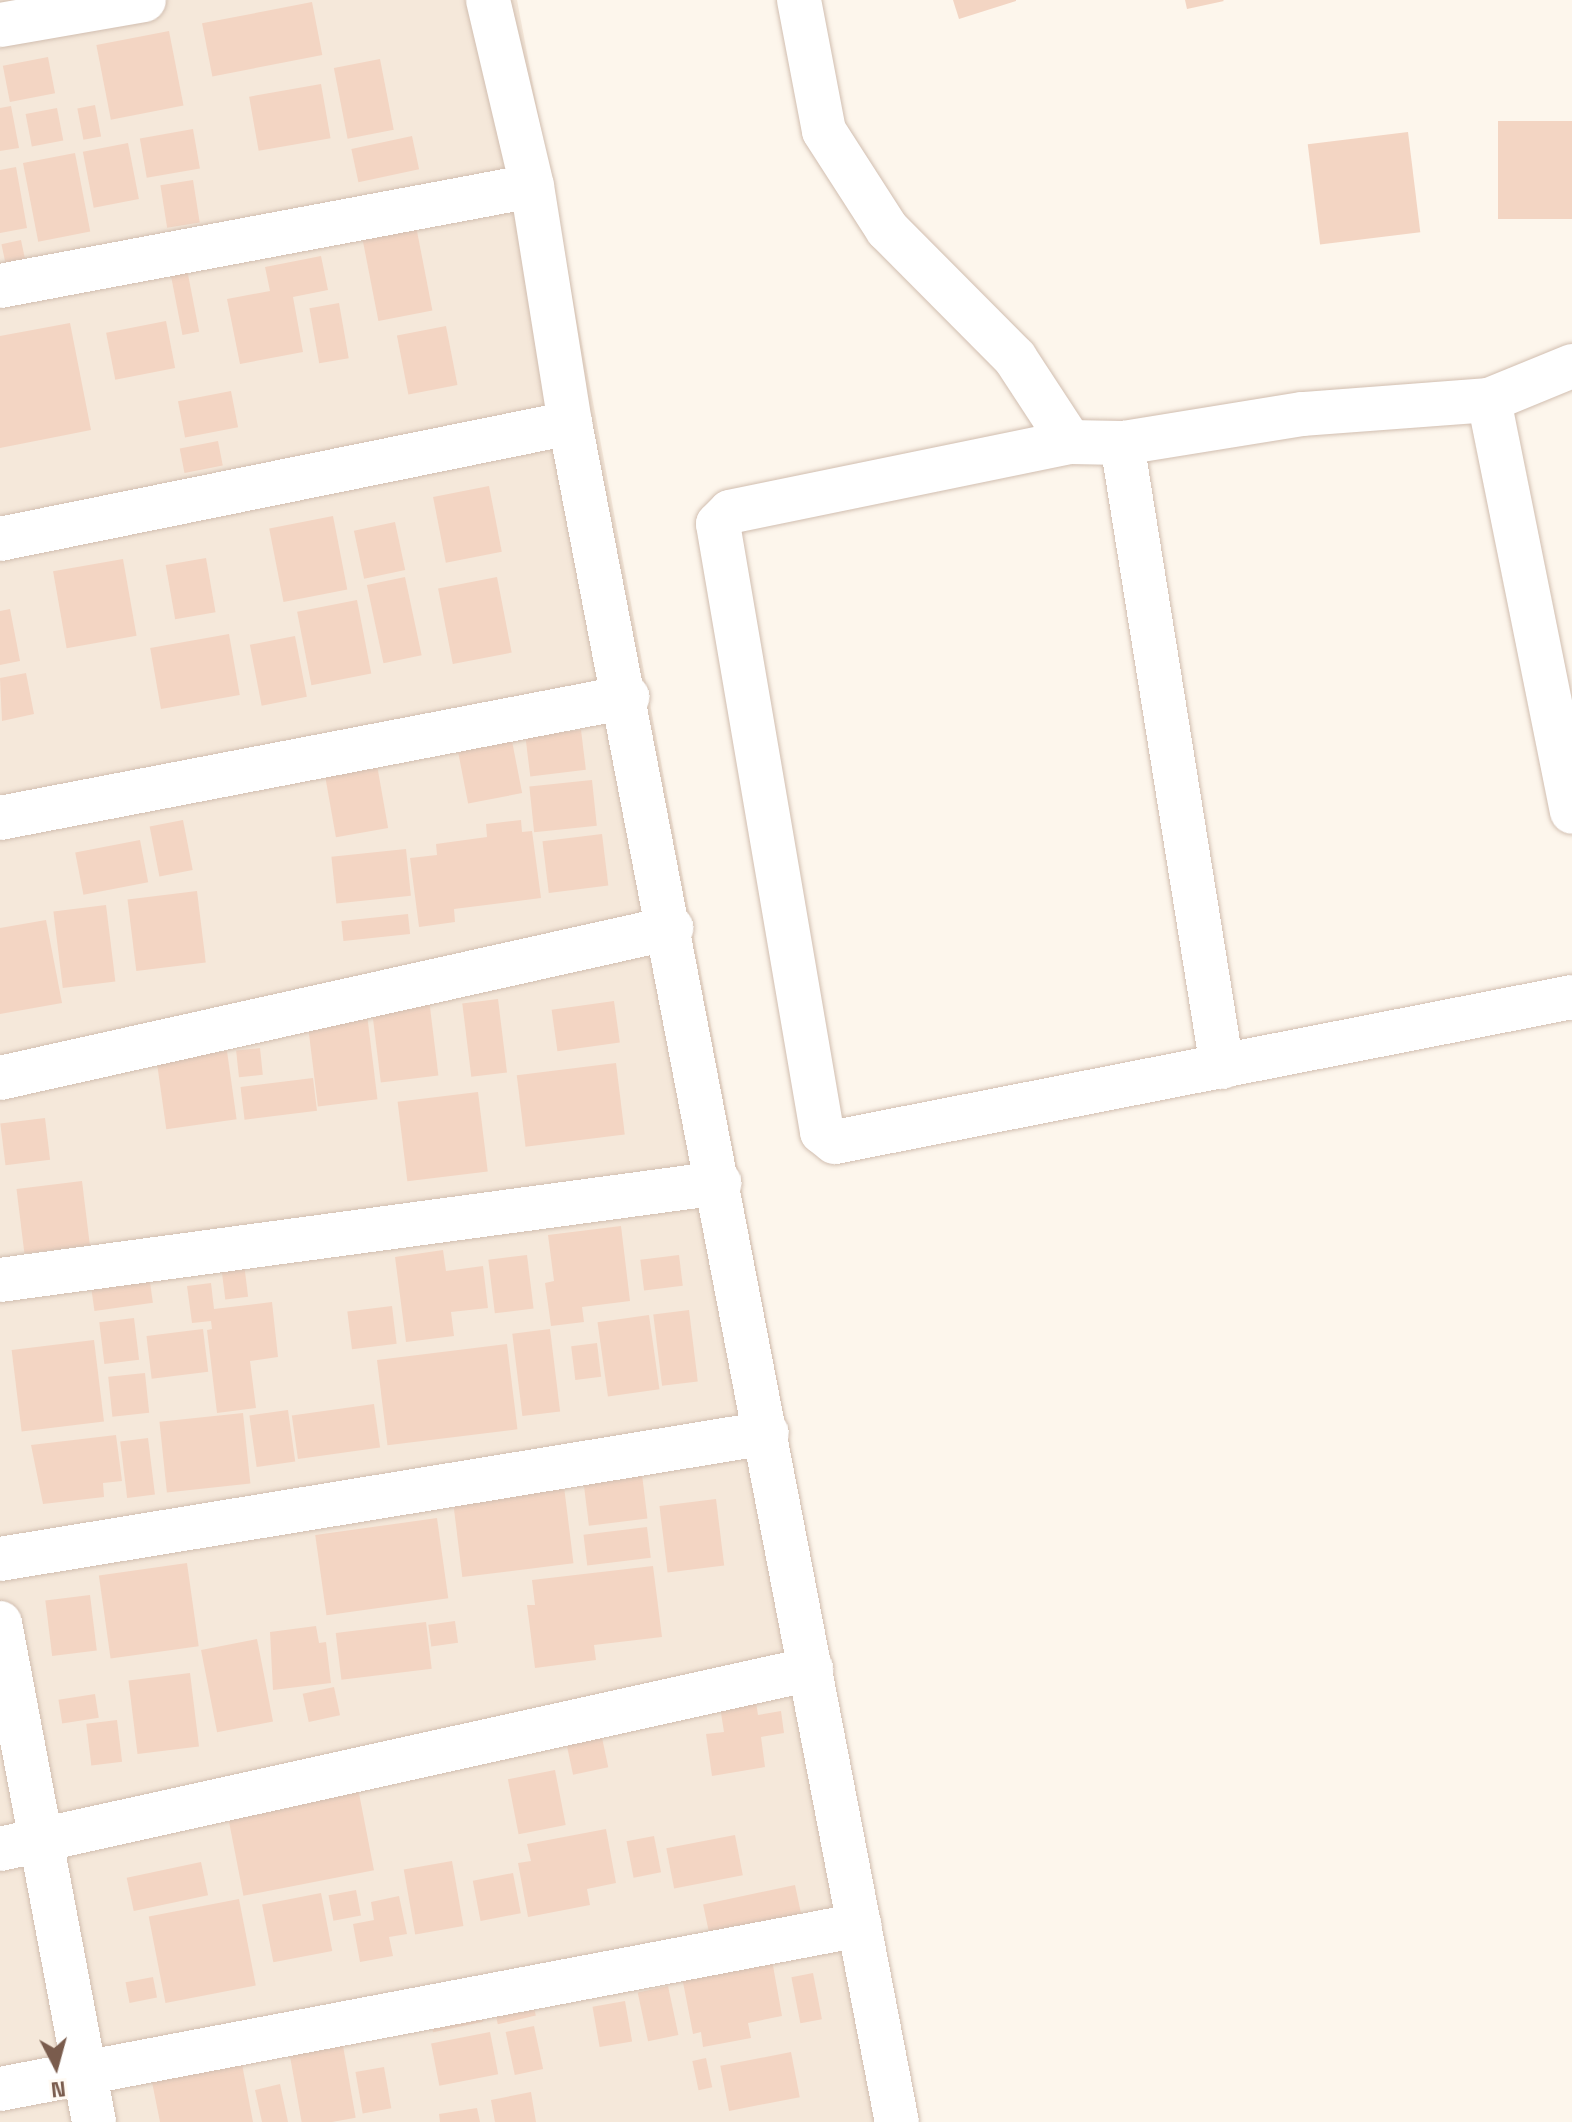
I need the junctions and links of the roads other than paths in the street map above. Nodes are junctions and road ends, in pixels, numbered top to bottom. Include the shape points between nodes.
1 (144, 0) edge
2 (488, 0) edge
3 (799, 0) edge
4 (0, 25) edge
5 (532, 186) junction
6 (0, 286) edge
7 (1572, 366) edge
8 (1489, 400) junction
9 (570, 423) junction
10 (1070, 442) junction
11 (1122, 443) junction
12 (0, 539) edge
13 (627, 697) junction
14 (1572, 812) edge
15 (0, 818) edge
16 (671, 928) junction
17 (1572, 997) edge
18 (1222, 1067) junction
19 (0, 1078) edge
20 (719, 1183) junction
21 (0, 1280) edge
22 (767, 1433) junction
23 (0, 1559) edge
24 (0, 1623) edge
25 (811, 1669) junction
26 (44, 1840) junction
27 (0, 1849) edge
28 (860, 1925) junction
29 (85, 2072) junction
30 (0, 2089) edge
31 (94, 2122) edge
32 (897, 2122) edge

1 - 4 street
2 - 5 street
3 - 10 street via 824,131 887,229 1015,358
5 - 6 street
5 - 9 street
7 - 8 street
8 - 11 street via 1302,414
8 - 14 street
9 - 12 street
9 - 13 street
10 - 11 street
10 - 18 street via 730,512 718,524 822,1132 835,1142 850,1142
11 - 18 street
13 - 15 street
13 - 16 street
16 - 19 street
16 - 20 street
17 - 18 street
20 - 21 street
20 - 22 street
22 - 23 street
22 - 25 street
24 - 26 street
25 - 26 street
25 - 28 street
26 - 27 street
26 - 29 street
28 - 29 street
28 - 32 street
29 - 30 street
29 - 31 street

